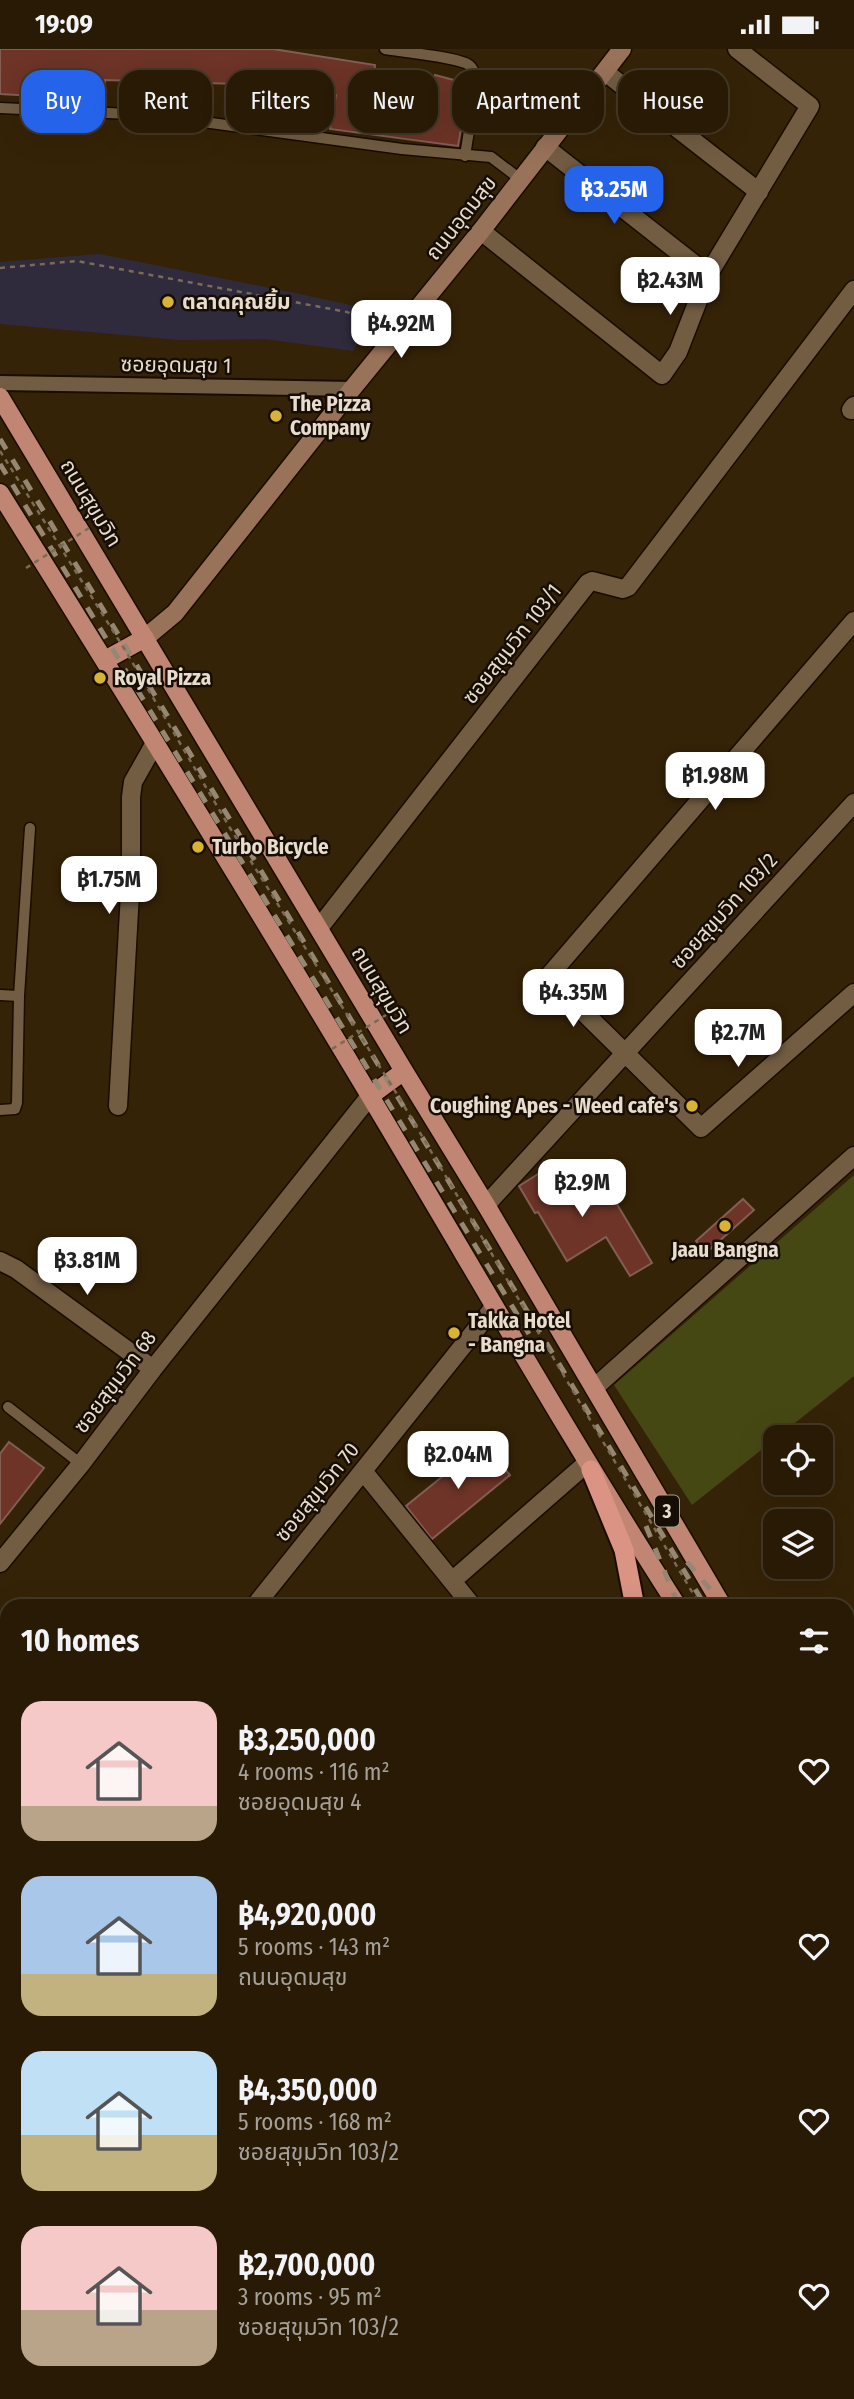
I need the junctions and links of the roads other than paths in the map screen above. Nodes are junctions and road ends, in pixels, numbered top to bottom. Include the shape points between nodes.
1 (385, 49) edge
2 (622, 49) edge
3 (737, 49) edge
4 (605, 72) junction
5 (0, 108) edge
6 (545, 147) junction
7 (465, 156) junction
8 (520, 179) junction
9 (759, 192) junction
10 (481, 231) junction
11 (708, 275) junction
12 (854, 290) edge
13 (0, 383) edge
14 (352, 389) junction
15 (0, 397) edge
16 (0, 493) edge
17 (854, 621) edge
18 (145, 638) junction
19 (105, 660) junction
20 (155, 743) junction
21 (854, 803) edge
22 (30, 828) dead end
23 (319, 928) junction
24 (854, 993) edge
25 (0, 995) edge
26 (19, 996) junction
27 (625, 1053) junction
28 (404, 1071) junction
29 (370, 1096) junction
30 (118, 1106) dead end
31 (0, 1111) edge
32 (854, 1156) edge
33 (486, 1205) junction
34 (0, 1261) edge
35 (494, 1307) junction
36 (153, 1369) junction
37 (594, 1388) junction
38 (8, 1407) dead end
39 (81, 1464) junction
40 (589, 1467) junction
41 (363, 1472) junction
42 (0, 1563) edge
43 (452, 1581) junction
44 (262, 1599) edge
45 (466, 1599) edge
46 (633, 1599) edge
47 (673, 1599) edge
48 (718, 1599) edge

1 - 7 lane via 455,60 475,72
2 - 4 main road, ถนนอุดมสุข
3 - 9 street via 810,106
4 - 6 main road, ถนนอุดมสุข
4 - 9 street
5 - 7 lane via 152,115
6 - 8 main road, ถนนอุดมสุข
6 - 11 street
7 - 8 lane via 491,157
8 - 10 main road, ถนนอุดมสุข
9 - 11 street
10 - 11 street via 662,375 678,352
10 - 14 main road, ถนนอุดมสุข
12 - 23 street, ซอยสุขุมวิท 103/1 via 628,587 587,583
13 - 14 street, ซอยอุดมสุข 1
14 - 18 main road, ถนนอุดมสุข via 175,613
15 - 18 main road, ถนนสุขุมวิท
16 - 19 main road
17 - 27 street via 548,977
18 - 19 main road
18 - 23 main road, ถนนสุขุมวิท
19 - 20 main road
20 - 29 main road
20 - 30 street via 132,782
21 - 27 street, ซอยสุขุมวิท 103/2
22 - 26 lane
23 - 28 main road, ถนนสุขุมวิท
24 - 27 street via 701,1128
25 - 26 lane
26 - 31 lane via 17,1103 15,1109
27 - 33 street, ซอยสุขุมวิท 103/2
28 - 29 main road
28 - 33 main road, ถนนสุขุมวิท
29 - 35 main road
29 - 36 street, ซอยสุขุมวิท 68
32 - 37 street
33 - 37 main road, ถนนสุขุมวิท
34 - 36 street
35 - 40 main road, 3
35 - 41 street, ซอยสุขุมวิท 70
36 - 39 street, ซอยสุขุมวิท 68
37 - 48 main road, ถนนสุขุมวิท / 3
38 - 39 lane
39 - 42 street, ซอยสุขุมวิท 68
40 - 43 street
40 - 46 highway via 624,1550
40 - 47 main road, 3
41 - 43 street
41 - 44 street, ซอยสุขุมวิท 70
43 - 45 street

